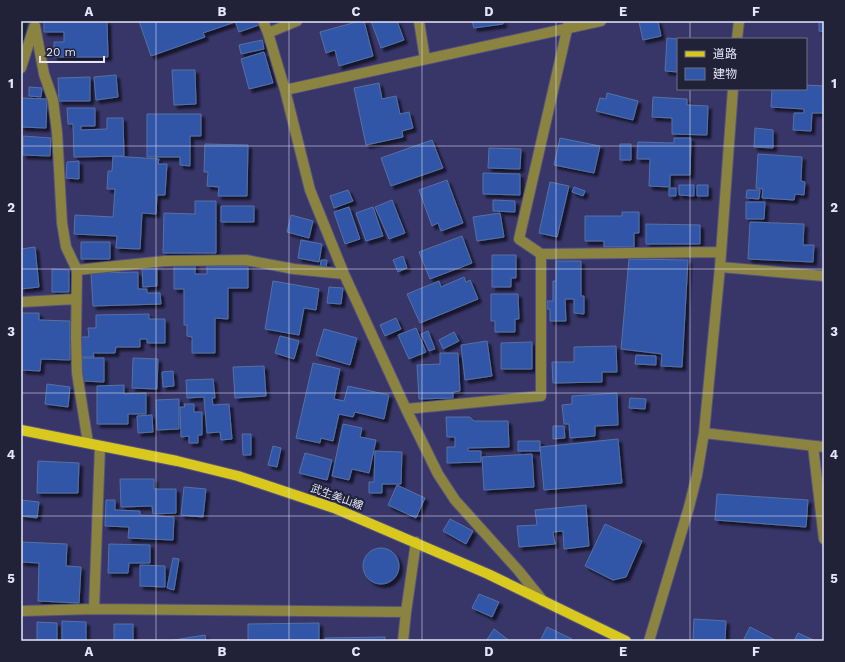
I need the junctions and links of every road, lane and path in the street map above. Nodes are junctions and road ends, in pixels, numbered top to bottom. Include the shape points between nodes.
1 (264, 21) edge
2 (297, 21) edge
3 (419, 21) edge
4 (601, 21) edge
5 (739, 21) edge
6 (35, 23) edge
7 (567, 25) edge
8 (268, 33) junction
9 (737, 38) edge
10 (23, 54) edge
11 (425, 59) junction
12 (21, 68) edge
13 (285, 90) junction
14 (733, 90) edge
15 (721, 252) junction
16 (541, 254) junction
17 (720, 267) junction
18 (77, 270) junction
19 (344, 274) junction
20 (824, 276) edge
21 (76, 299) junction
22 (21, 302) edge
23 (406, 409) junction
24 (21, 430) edge
25 (704, 433) junction
26 (88, 443) junction
27 (100, 446) junction
28 (813, 446) junction
29 (824, 447) edge
30 (824, 539) edge
31 (416, 542) junction
32 (542, 601) junction
33 (94, 609) junction
34 (21, 611) edge
35 (406, 612) junction
36 (403, 641) edge
37 (626, 641) edge
38 (649, 641) edge

1 - 8 street
2 - 8 street
3 - 11 street
4 - 7 street
5 - 9 street
6 - 10 street
6 - 18 street via 44,74 53,100 66,247
7 - 11 street
7 - 16 street via 519,239
8 - 13 street
10 - 12 street
11 - 13 street
13 - 19 street via 310,190
14 - 15 street
15 - 16 street
15 - 17 street
16 - 23 street via 541,396
17 - 20 street
17 - 25 street
18 - 19 street via 165,261 246,260 294,269
18 - 21 street
19 - 23 street
21 - 22 street
21 - 26 street via 77,373
23 - 32 street via 438,474 455,500 518,570
24 - 26 main road, 武生美山線
25 - 28 street
25 - 38 street via 689,507
26 - 27 main road, 武生美山線
27 - 31 main road, 武生美山線 via 238,476 334,508
27 - 33 street
28 - 29 street
28 - 30 street
31 - 32 main road, 武生美山線
31 - 35 street
32 - 37 main road, 武生美山線
33 - 34 street
33 - 35 street
35 - 36 street

